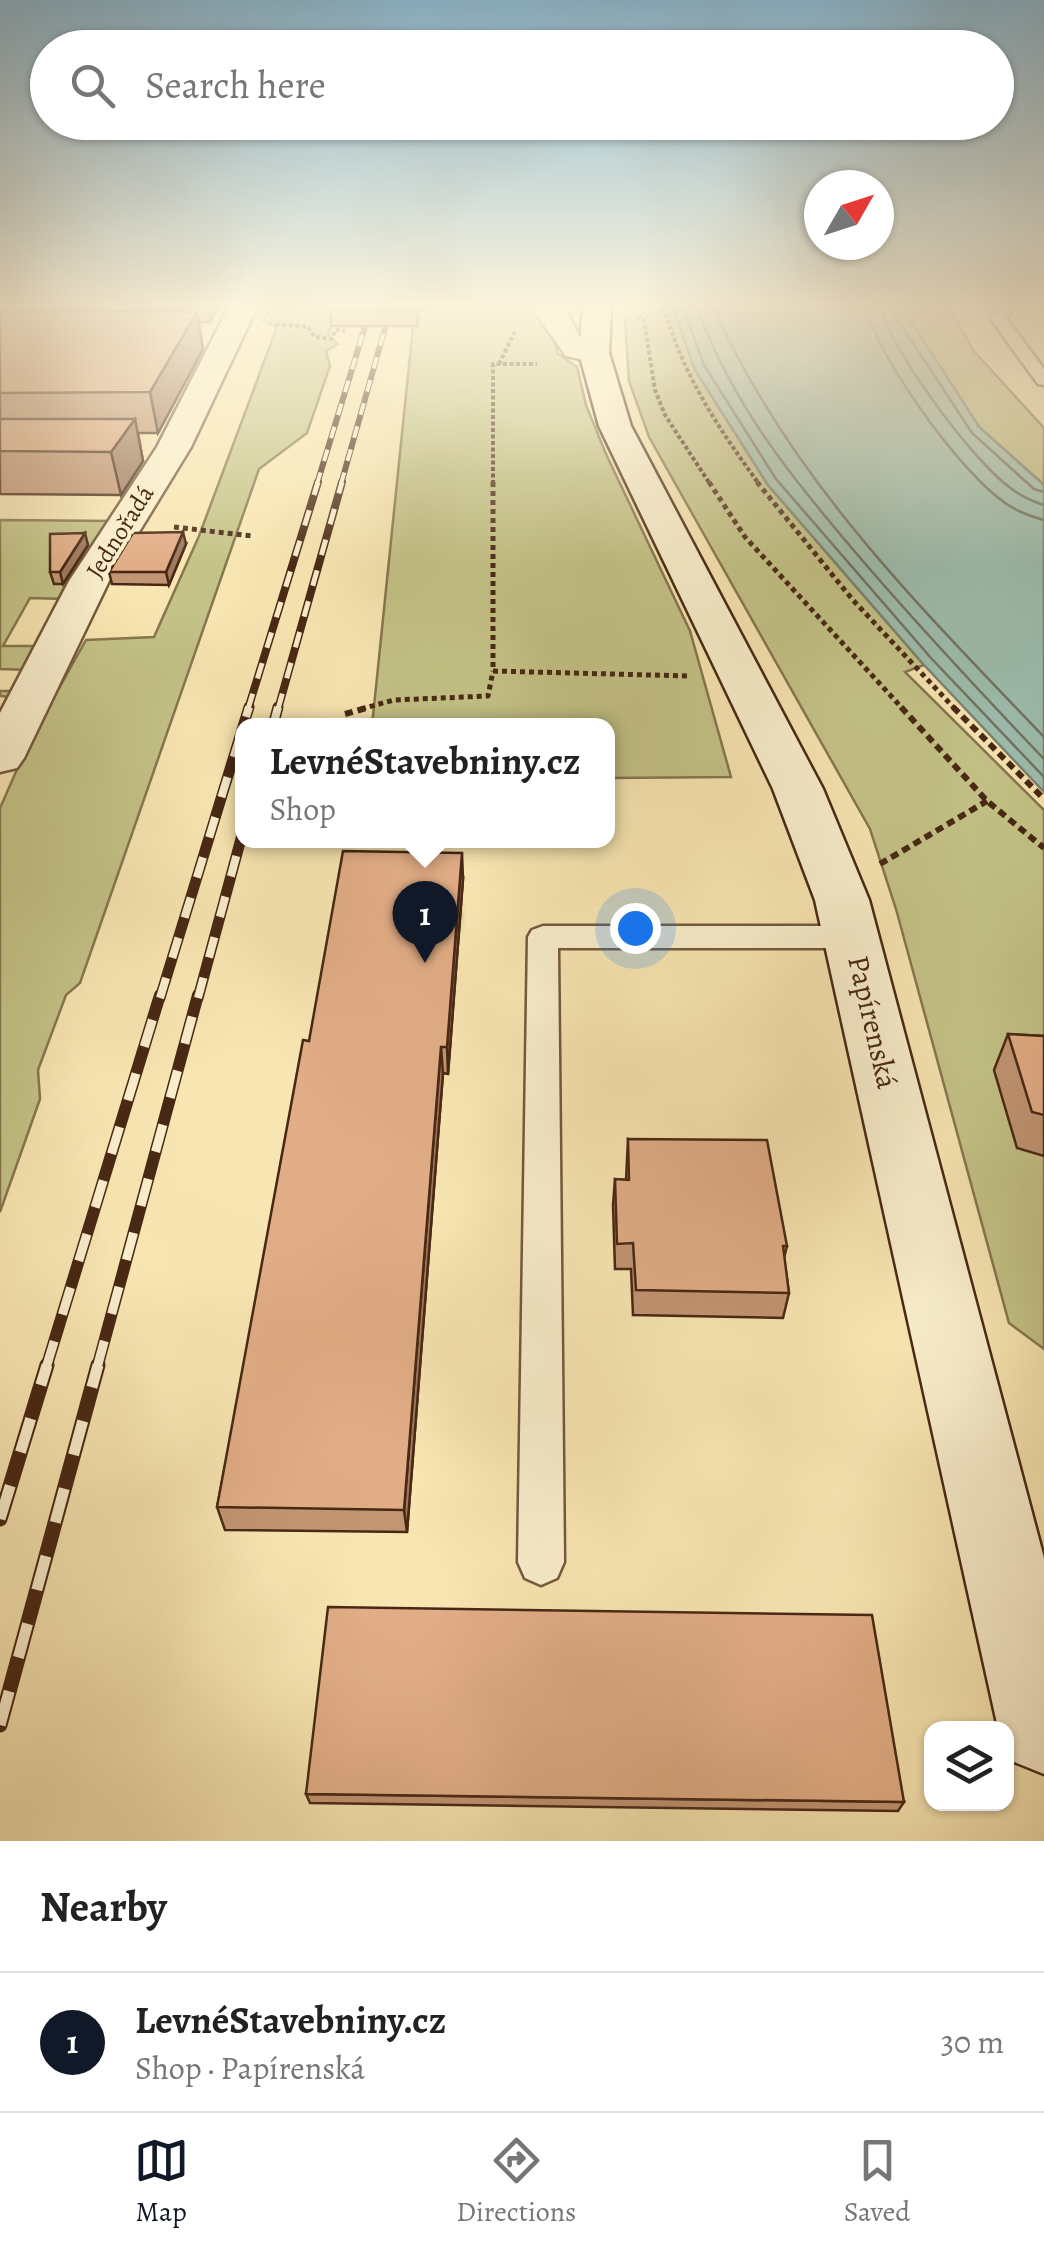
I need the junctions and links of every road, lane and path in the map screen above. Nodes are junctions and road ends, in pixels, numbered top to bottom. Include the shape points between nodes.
1 (196, 393) edge
2 (493, 393) edge
3 (606, 393) edge
4 (656, 393) edge
5 (698, 393) edge
6 (136, 447) edge
7 (174, 447) junction
8 (122, 528) junction
9 (252, 536) dead end
10 (494, 671) junction
11 (741, 677) junction
12 (345, 714) dead end
13 (0, 758) edge
14 (1044, 799) edge
15 (987, 801) junction
16 (1044, 848) edge
17 (868, 871) dead end
18 (852, 937) junction
19 (541, 1562) dead end
20 (1044, 1729) edge

1 - 7 street, Jednořadá
2 - 10 path
3 - 11 street, Papírenská via 615,426
4 - 15 path via 664,416 745,537
5 - 14 path via 790,529 916,671
6 - 7 street
7 - 8 street, Jednořadá
8 - 9 path via 196,527
8 - 13 street, Jednořadá via 88,581
10 - 11 path
10 - 12 path via 488,696 394,700
11 - 18 street, Papírenská via 798,789
15 - 16 path
15 - 17 path
18 - 19 lane via 543,937
18 - 20 street, Papírenská

